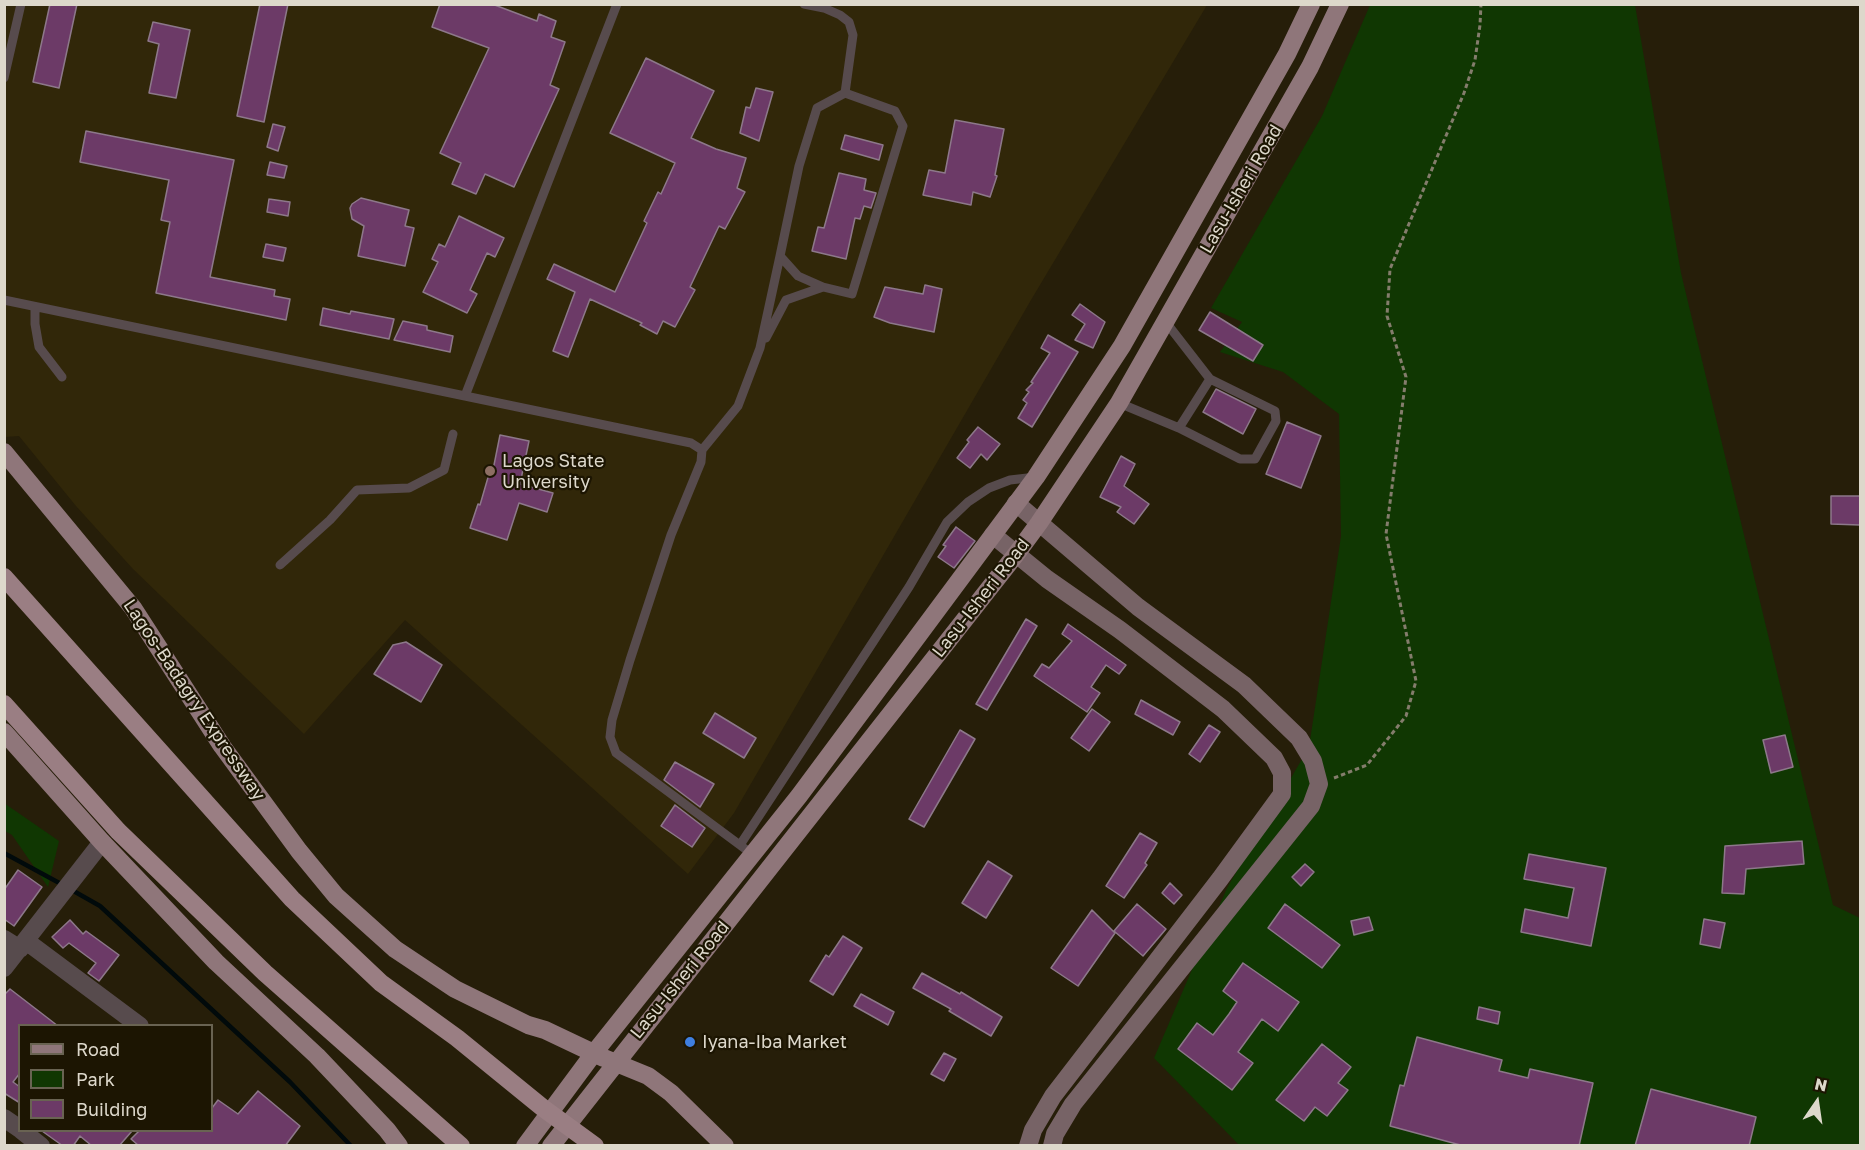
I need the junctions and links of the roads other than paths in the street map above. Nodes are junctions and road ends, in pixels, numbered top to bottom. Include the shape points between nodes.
1 (21, 4) edge
2 (617, 4) edge
3 (804, 4) edge
4 (1311, 4) edge
5 (1340, 4) edge
6 (4, 78) edge
7 (845, 93) junction
8 (780, 256) junction
9 (823, 287) junction
10 (4, 300) edge
11 (35, 308) junction
12 (1166, 321) junction
13 (760, 348) junction
14 (62, 377) dead end
15 (1210, 379) junction
16 (465, 396) junction
17 (1119, 403) junction
18 (1179, 428) junction
19 (453, 434) dead end
20 (702, 450) junction
21 (4, 452) edge
22 (1036, 477) junction
23 (1016, 503) junction
24 (1039, 523) junction
25 (993, 535) junction
26 (1017, 553) junction
27 (280, 564) dead end
28 (4, 577) edge
29 (4, 704) edge
30 (4, 732) edge
31 (102, 842) junction
32 (746, 849) junction
33 (4, 939) edge
34 (23, 945) junction
35 (4, 968) edge
36 (137, 1024) edge
37 (594, 1053) junction
38 (616, 1061) junction
39 (4, 1118) edge
40 (18, 1128) edge
41 (23, 1132) edge
42 (41, 1146) edge
43 (399, 1146) edge
44 (461, 1146) edge
45 (525, 1146) edge
46 (551, 1146) edge
47 (595, 1146) edge
48 (725, 1146) edge
49 (1029, 1146) edge
50 (1052, 1146) edge

1 - 6 lane
2 - 16 lane
3 - 7 lane via 824,8 849,22 853,35
4 - 22 main road, Lasu-Isheri Road via 1287,54 1122,346
5 - 12 main road, Lasu-Isheri Road via 1310,67
7 - 8 lane via 817,108 799,166
7 - 9 lane via 895,111 903,126 852,294
8 - 9 lane via 798,276
8 - 13 lane
9 - 13 lane via 786,300
10 - 11 lane
11 - 14 lane via 39,347
11 - 16 lane
12 - 15 lane
12 - 17 main road, Lasu-Isheri Road
13 - 20 lane via 738,406
15 - 18 lane
15 - 18 lane via 1275,411 1276,421 1255,459 1240,459
16 - 20 lane via 692,442
17 - 18 lane
17 - 24 main road, Lasu-Isheri Road
19 - 27 lane via 444,471 409,488 357,490
20 - 32 lane via 630,660 610,737 616,753
21 - 37 main road, Lagos-Badagry Expressway via 133,608 222,746 336,896 395,949 455,988
22 - 23 main road, Lasu-Isheri Road
22 - 32 lane via 1010,480 989,488 947,522
23 - 24 main road
23 - 25 main road, Lasu-Isheri Road
24 - 26 main road, Lasu-Isheri Road
24 - 50 main road via 1138,607 1244,685 1299,738 1313,761 1318,784 1311,806 1073,1104 1054,1134
25 - 26 main road
25 - 32 main road, Lasu-Isheri Road via 799,796
26 - 38 main road, Lasu-Isheri Road
26 - 49 main road via 1223,709 1274,758 1282,773 1282,794 1053,1096 1033,1130
28 - 47 highway via 292,899 381,983
29 - 44 highway via 118,831 265,974
30 - 31 main road
31 - 34 street
31 - 43 main road via 216,962 317,1056
32 - 37 main road, Lasu-Isheri Road
33 - 34 street
34 - 35 street
34 - 36 street
37 - 38 main road, Lagos-Badagry Expressway
37 - 45 main road, Lasu-Isheri Road
38 - 46 main road, Lasu-Isheri Road
38 - 48 main road, Lagos-Badagry Expressway via 658,1083
39 - 40 street
41 - 42 street

